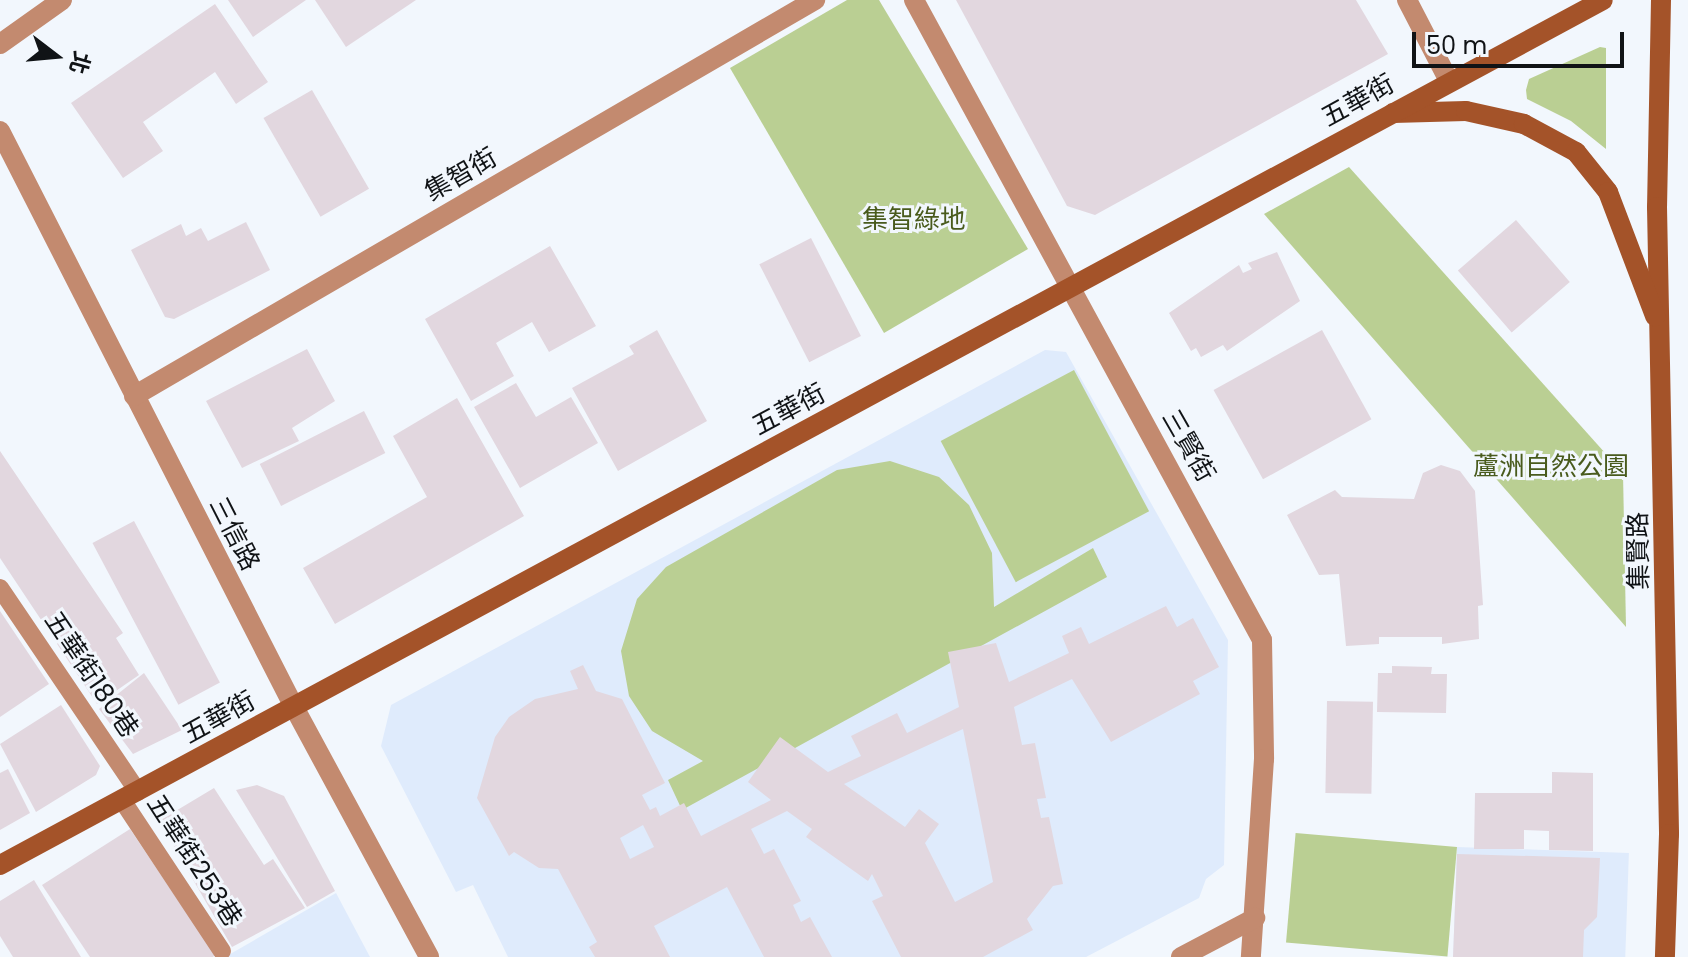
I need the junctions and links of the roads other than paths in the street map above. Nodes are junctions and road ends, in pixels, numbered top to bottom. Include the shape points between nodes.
1 (62, 0) edge
2 (815, 0) edge
3 (914, 0) edge
4 (1407, 0) edge
5 (1603, 0) edge
6 (1661, 0) edge
7 (0, 44) edge
8 (1448, 79) junction
9 (1393, 113) junction
10 (0, 131) edge
11 (1068, 288) junction
12 (1661, 334) junction
13 (134, 396) junction
14 (0, 588) edge
15 (294, 707) junction
16 (130, 796) junction
17 (0, 865) edge
18 (1255, 918) junction
19 (222, 951) dead end
20 (429, 957) edge
21 (1181, 957) edge
22 (1251, 957) edge
23 (1665, 957) edge

1 - 7 street
2 - 13 street, 集智街
3 - 11 street, 三賢街
4 - 8 street
5 - 8 street, 五華街
6 - 12 street, 集賢路
8 - 9 street, 五華街
9 - 11 street, 五華街
9 - 12 street via 1480,114 1524,124 1576,152 1608,192
10 - 13 street, 三信路
11 - 15 street, 五華街
11 - 18 street, 三賢街 via 1247,603 1262,640
12 - 23 street, 集賢路 via 1669,834
13 - 15 street, 三信路
14 - 16 lane, 五華街180巷
15 - 16 street, 五華街
15 - 20 street, 三信路
16 - 17 street, 五華街
16 - 19 lane, 五華街253巷
18 - 21 street
18 - 22 street, 三賢街

